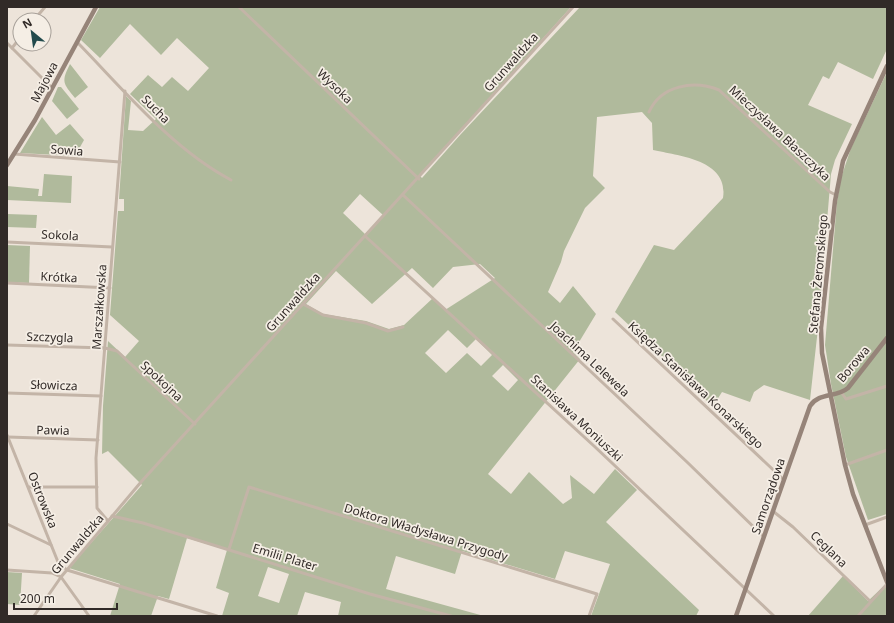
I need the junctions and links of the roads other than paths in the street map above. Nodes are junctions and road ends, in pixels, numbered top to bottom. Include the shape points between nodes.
1 (96, 7) edge
2 (239, 7) edge
3 (574, 7) edge
4 (76, 41) junction
5 (7, 43) edge
6 (12, 48) edge
7 (16, 52) edge
8 (887, 66) edge
9 (52, 88) junction
10 (125, 91) junction
11 (649, 112) dead end
12 (14, 154) junction
13 (120, 162) junction
14 (7, 163) edge
15 (419, 179) junction
16 (231, 180) dead end
17 (403, 195) junction
18 (836, 195) junction
19 (365, 236) junction
20 (7, 242) edge
21 (112, 247) junction
22 (7, 283) edge
23 (110, 288) junction
24 (303, 304) junction
25 (613, 319) dead end
26 (403, 327) dead end
27 (887, 338) edge
28 (7, 345) edge
29 (105, 348) junction
30 (117, 351) joint
31 (887, 386) edge
32 (841, 392) junction
33 (7, 393) edge
34 (830, 394) junction
35 (101, 396) junction
36 (195, 424) junction
37 (8, 436) edge
38 (98, 440) junction
39 (887, 450) edge
40 (845, 465) junction
41 (784, 480) junction
42 (29, 487) junction
43 (97, 487) junction
44 (774, 512) junction
45 (112, 516) junction
46 (887, 517) edge
47 (108, 521) junction
48 (7, 524) edge
49 (865, 525) junction
50 (764, 537) junction
51 (52, 545) junction
52 (229, 549) junction
53 (7, 570) edge
54 (67, 570) junction
55 (61, 576) junction
56 (887, 583) edge
57 (746, 589) junction
58 (870, 601) junction
59 (34, 616) edge
60 (89, 616) edge
61 (217, 616) edge
62 (451, 616) edge
63 (589, 616) edge
64 (736, 616) edge
65 (774, 616) edge
66 (858, 616) edge

1 - 4 main road, Majowa
2 - 15 street, Wysoka
3 - 15 street, Grunwaldzka
4 - 9 main road, Majowa
4 - 10 street, Sucha
5 - 6 street
7 - 9 street
8 - 18 main road, Stefana Żeromskiego via 843,161
9 - 12 main road, Majowa
10 - 13 street, Marszałkowska
10 - 16 street, Sucha via 196,158
11 - 18 street, Mieczysława Błaszczyka via 652,105 674,89 687,84 708,85 719,90
12 - 13 street, Sowia
12 - 14 main road, Majowa
13 - 21 street, Marszałkowska
15 - 17 street, Grunwaldzka
17 - 19 street, Grunwaldzka
17 - 50 street, Joachima Lelewela
18 - 34 main road, Stefana Żeromskiego via 821,328 822,353
19 - 24 street, Grunwaldzka
19 - 57 street, Stanisława Moniuszki via 477,337
20 - 21 street, Sokola
21 - 23 street, Marszałkowska
22 - 23 street, Krótka
23 - 29 street, Marszałkowska
24 - 26 street via 323,315 366,323 388,331
24 - 36 street, Grunwaldzka
25 - 41 street, Księdza Stanisława Konarskiego
27 - 32 main road, Borowa via 848,388
28 - 29 street, Szczygla
29 - 30 street, Szczygla
29 - 35 street, Marszałkowska
30 - 36 street, Spokojna
31 - 32 street via 846,399
32 - 34 main road, Borowa
33 - 35 street, Słowicza
34 - 40 main road, Stefana Żeromskiego
34 - 41 main road, Samorządowa via 819,397 810,406
35 - 38 street, Marszałkowska
36 - 45 street, Grunwaldzka
37 - 38 street, Pawia
37 - 42 street, Ostrowska
38 - 43 street, Marszałkowska
39 - 40 street
40 - 49 main road, Stefana Żeromskiego
41 - 44 main road, Samorządowa
42 - 43 street
42 - 51 street, Ostrowska
43 - 47 street, Marszałkowska via 97,508
44 - 50 main road, Samorządowa
44 - 58 street, Ceglana
45 - 47 street, Grunwaldzka
45 - 52 street, Emilii Plater
46 - 49 street
47 - 54 street, Grunwaldzka
48 - 51 street
49 - 56 main road, Stefana Żeromskiego
50 - 57 main road, Samorządowa
51 - 54 street, Ostrowska via 58,562
52 - 62 street, Emilii Plater via 370,594
52 - 63 street, Doktora Władysława Przygody via 249,487 597,594
53 - 55 street
54 - 55 street, Grunwaldzka
54 - 61 street
55 - 59 street, Grunwaldzka
55 - 60 street
56 - 58 street
57 - 64 main road, Samorządowa
57 - 65 street, Stanisława Moniuszki
58 - 66 street

